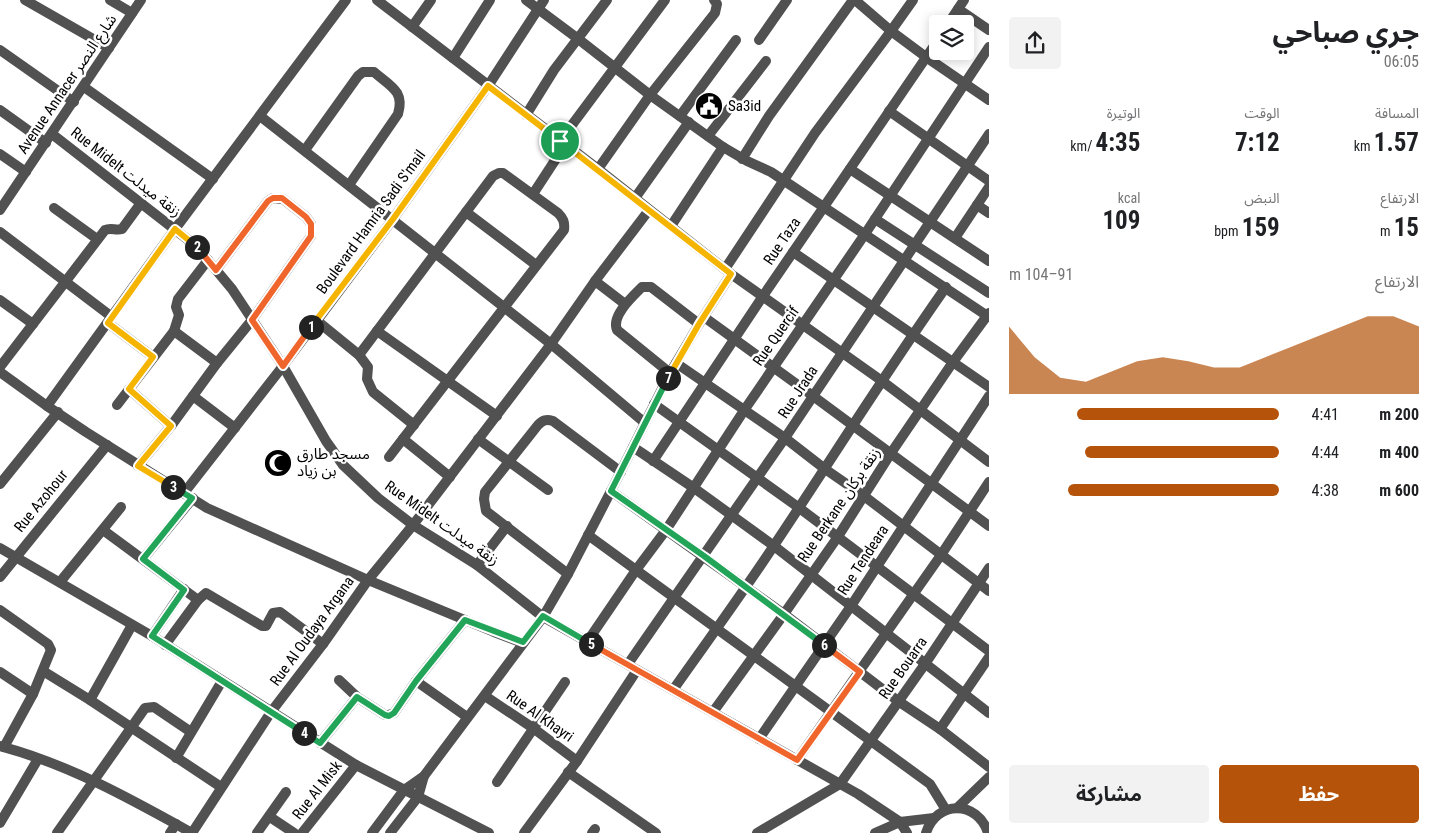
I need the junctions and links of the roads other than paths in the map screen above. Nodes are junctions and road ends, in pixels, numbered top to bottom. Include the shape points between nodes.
1 (25, 0) edge
2 (110, 0) edge
3 (141, 0) edge
4 (346, 0) edge
5 (377, 0) edge
6 (431, 0) edge
7 (490, 0) edge
8 (526, 0) edge
9 (544, 0) edge
10 (607, 0) edge
11 (665, 0) edge
12 (714, 0) edge
13 (787, 0) edge
14 (913, 0) edge
15 (964, 0) edge
16 (859, 2) edge
17 (38, 3) edge
18 (958, 9) junction
19 (538, 10) junction
20 (132, 13) junction
21 (954, 15) edge
22 (412, 27) junction
23 (989, 30) edge
24 (892, 31) junction
25 (578, 38) junction
26 (736, 40) dead end
27 (759, 40) dead end
28 (989, 47) edge
29 (109, 48) junction
30 (0, 50) edge
31 (929, 53) edge
32 (926, 57) junction
33 (453, 58) junction
34 (766, 61) dead end
35 (614, 67) junction
36 (965, 84) junction
37 (488, 86) junction
38 (84, 87) junction
39 (650, 95) junction
40 (989, 100) edge
41 (74, 102) junction
42 (0, 110) edge
43 (888, 111) junction
44 (526, 115) junction
45 (260, 116) junction
46 (684, 119) junction
47 (989, 134) edge
48 (708, 136) junction
49 (49, 139) junction
50 (928, 140) junction
51 (563, 143) junction
52 (723, 147) junction
53 (305, 150) junction
54 (0, 154) edge
55 (742, 159) junction
56 (967, 166) junction
57 (598, 169) junction
58 (850, 169) junction
59 (26, 172) junction
60 (213, 179) junction
61 (784, 181) junction
62 (989, 181) edge
63 (349, 185) junction
64 (989, 187) edge
65 (533, 194) junction
66 (891, 196) junction
67 (634, 198) junction
68 (141, 203) junction
69 (2, 204) edge
70 (977, 205) junction
71 (824, 207) junction
72 (54, 208) dead end
73 (649, 210) junction
74 (466, 212) junction
75 (989, 213) edge
76 (393, 219) junction
77 (875, 219) junction
78 (930, 222) junction
79 (671, 226) junction
80 (175, 229) junction
81 (0, 232) edge
82 (865, 234) junction
83 (955, 238) junction
84 (98, 240) junction
85 (915, 244) junction
86 (793, 252) junction
87 (435, 253) junction
88 (904, 259) junction
89 (208, 260) junction
90 (989, 261) edge
91 (536, 265) junction
92 (216, 270) junction
93 (728, 272) junction
94 (833, 280) junction
95 (594, 281) junction
96 (65, 283) junction
97 (946, 287) junction
98 (989, 293) edge
99 (763, 296) junction
100 (0, 300) edge
101 (626, 304) junction
102 (505, 307) junction
103 (872, 307) junction
104 (988, 315) edge
105 (110, 320) junction
106 (252, 320) junction
107 (316, 320) junction
108 (701, 320) junction
109 (33, 324) junction
110 (803, 324) junction
111 (174, 331) junction
112 (377, 331) junction
113 (913, 334) junction
114 (734, 340) junction
115 (552, 344) junction
116 (842, 353) junction
117 (359, 355) junction
118 (153, 357) junction
119 (217, 362) junction
120 (953, 362) junction
121 (676, 363) junction
122 (283, 366) junction
123 (0, 367) edge
124 (773, 367) junction
125 (0, 372) edge
126 (670, 373) junction
127 (448, 381) junction
128 (882, 381) junction
129 (705, 382) junction
130 (989, 387) edge
131 (129, 389) junction
132 (193, 396) junction
133 (813, 396) junction
134 (989, 396) edge
135 (654, 404) junction
136 (117, 405) dead end
137 (47, 406) junction
138 (744, 409) junction
139 (921, 410) junction
140 (58, 412) junction
141 (497, 416) junction
142 (679, 422) junction
143 (644, 423) junction
144 (414, 425) junction
145 (853, 425) junction
146 (171, 426) junction
147 (235, 428) junction
148 (785, 438) junction
149 (403, 439) junction
150 (478, 439) junction
151 (959, 440) junction
152 (107, 445) junction
153 (633, 447) junction
154 (718, 450) junction
155 (891, 453) junction
156 (389, 458) dead end
157 (653, 461) junction
158 (510, 462) junction
159 (989, 462) edge
160 (138, 466) junction
161 (825, 469) junction
162 (621, 472) junction
163 (450, 477) junction
164 (757, 478) junction
165 (989, 482) edge
166 (931, 483) junction
167 (0, 484) edge
168 (694, 488) junction
169 (548, 490) dead end
170 (611, 491) junction
171 (188, 496) junction
172 (864, 496) junction
173 (121, 507) dead end
174 (798, 507) junction
175 (970, 512) junction
176 (731, 516) junction
177 (413, 525) junction
178 (507, 526) junction
179 (903, 526) junction
180 (989, 526) edge
181 (103, 530) junction
182 (666, 530) junction
183 (588, 536) junction
184 (837, 538) junction
185 (774, 546) junction
186 (0, 548) edge
187 (941, 555) junction
188 (15, 556) junction
189 (704, 556) junction
190 (143, 559) junction
191 (477, 565) junction
192 (877, 566) junction
193 (989, 568) edge
194 (636, 570) junction
195 (568, 574) junction
196 (811, 574) junction
197 (0, 577) edge
198 (368, 580) junction
199 (60, 582) junction
200 (978, 583) junction
201 (746, 587) junction
202 (184, 590) junction
203 (989, 591) edge
204 (914, 594) junction
205 (675, 597) junction
206 (198, 600) junction
207 (851, 606) junction
208 (0, 610) edge
209 (784, 614) junction
210 (543, 616) junction
211 (465, 620) junction
212 (952, 622) junction
213 (132, 625) junction
214 (717, 628) junction
215 (887, 633) junction
216 (152, 636) junction
217 (523, 642) junction
218 (587, 642) junction
219 (323, 644) junction
220 (165, 645) junction
221 (824, 645) junction
222 (989, 650) edge
223 (753, 656) junction
224 (989, 657) edge
225 (628, 664) junction
226 (926, 664) junction
227 (637, 670) junction
228 (43, 671) junction
229 (0, 672) edge
230 (860, 672) junction
231 (339, 680) dead end
232 (222, 681) junction
233 (416, 681) junction
234 (565, 682) dead end
235 (795, 687) junction
236 (673, 690) junction
237 (964, 693) junction
238 (33, 694) junction
239 (485, 696) junction
240 (357, 697) junction
241 (90, 700) junction
242 (898, 701) junction
243 (271, 712) junction
244 (713, 712) junction
245 (830, 712) junction
246 (989, 714) edge
247 (467, 717) junction
248 (131, 728) junction
249 (533, 728) junction
250 (940, 729) junction
251 (191, 732) junction
252 (759, 739) junction
253 (871, 742) junction
254 (320, 743) junction
255 (2, 747) edge
256 (176, 758) junction
257 (38, 759) junction
258 (797, 760) junction
259 (577, 761) junction
260 (356, 765) junction
261 (989, 767) edge
262 (568, 772) junction
263 (424, 776) junction
264 (989, 778) edge
265 (93, 781) junction
266 (497, 782) dead end
267 (840, 784) junction
268 (221, 787) junction
269 (404, 790) junction
270 (286, 792) dead end
271 (418, 797) junction
272 (957, 808) junction
273 (946, 810) junction
274 (270, 817) junction
275 (934, 818) junction
276 (900, 822) junction
277 (0, 823) edge
278 (173, 829) edge
279 (57, 833) edge
280 (192, 833) edge
281 (257, 833) edge
282 (294, 833) edge
283 (302, 833) edge
284 (372, 833) edge
285 (390, 833) edge
286 (489, 833) edge
287 (524, 833) edge
288 (656, 833) edge
289 (757, 833) edge
290 (875, 833) edge
291 (907, 833) edge
292 (926, 833) edge
293 (988, 833) edge

1 - 17 street
2 - 20 street
3 - 20 street, Avenue Annacer شارع النصر
4 - 45 street
5 - 22 street
6 - 22 street
7 - 33 street
8 - 19 street
9 - 19 street, Boulevard Hamria Sadi S'mail
10 - 25 street
11 - 35 street
12 - 39 street via 716,13
13 - 27 street
14 - 24 street
15 - 18 street
16 - 24 street
16 - 55 street via 769,116
17 - 29 street
18 - 21 street
18 - 23 street
19 - 25 street
19 - 37 street, Boulevard Hamria Sadi S'mail
20 - 29 street, Avenue Annacer شارع النصر
22 - 33 street
24 - 32 street
24 - 61 street via 834,106
25 - 35 street
25 - 44 street
26 - 46 street
28 - 36 street, Rue Quercif
29 - 38 street, Avenue Annacer شارع النصر
30 - 41 street
31 - 32 street, Rue Taza
32 - 36 street
32 - 43 street, Rue Taza
33 - 37 street
34 - 48 street
35 - 39 street
35 - 51 street
36 - 40 street
36 - 50 street, Rue Quercif
37 - 44 street
37 - 76 street, Boulevard Hamria Sadi S'mail
38 - 41 street, Avenue Annacer شارع النصر
38 - 60 street
39 - 46 street
39 - 57 street
41 - 49 street, Avenue Annacer شارع النصر
42 - 49 street, Rue Midelt زنقة ميدلت
43 - 50 street
43 - 58 street, Rue Taza
44 - 51 street
45 - 53 street
45 - 60 street
46 - 48 street
46 - 67 street
47 - 56 street, Rue Jrada
48 - 52 street
49 - 59 street, Avenue Annacer شارع النصر
49 - 68 street, Rue Midelt زنقة ميدلت
50 - 56 street
50 - 66 street, Rue Quercif
51 - 57 street
51 - 65 street
52 - 55 street
52 - 79 street
53 - 63 street
53 - 63 street via 358,76 363,72 374,72 397,92 400,106 398,114
54 - 59 street
55 - 61 street
56 - 62 street
56 - 78 street, Rue Jrada
57 - 67 street
58 - 66 street
58 - 71 street, Rue Taza
59 - 69 street, Avenue Annacer شارع النصر
60 - 80 street
61 - 71 street
61 - 93 street
63 - 76 street
64 - 70 street
65 - 74 street via 499,172
65 - 91 street via 558,212 564,225 564,230
66 - 77 street, Rue Quercif
66 - 78 street
67 - 73 street
68 - 80 street, Rue Midelt زنقة ميدلت
68 - 84 street via 122,229 109,228
70 - 75 street
70 - 83 street
71 - 82 street
71 - 86 street, Rue Taza
72 - 84 street
73 - 79 street
73 - 95 street, Rue Al Oudaya Argana
74 - 87 street
74 - 91 street
76 - 87 street
76 - 107 street, Boulevard Hamria Sadi S'mail
77 - 82 street, Rue Quercif
77 - 85 street
78 - 83 street
78 - 85 street, Rue Jrada
79 - 93 street
80 - 89 street, Rue Midelt زنقة ميدلت
80 - 105 street
81 - 96 street
82 - 88 street
82 - 94 street, Rue Quercif
83 - 90 street
84 - 96 street
85 - 88 street, Rue Jrada
85 - 98 street
86 - 94 street
86 - 99 street, Rue Taza
87 - 102 street
87 - 112 street
88 - 97 street
88 - 103 street, Rue Jrada
89 - 92 street, Rue Midelt زنقة ميدلت
89 - 111 street via 178,299 179,315
91 - 102 street
92 - 106 street, Rue Midelt زنقة ميدلت
92 - 106 street via 273,198 282,198 306,217 311,224 311,236
93 - 99 street
93 - 108 street
94 - 103 street
94 - 110 street, Rue Quercif
95 - 101 street
95 - 115 street, Rue Al Oudaya Argana
96 - 105 street
96 - 109 street
97 - 104 street
97 - 113 street
99 - 110 street
99 - 114 street, Rue Taza
100 - 109 street
101 - 108 street via 642,287 651,286
101 - 126 street via 616,321 617,330
102 - 115 street
102 - 127 street
103 - 113 street
103 - 116 street, Rue Jrada
104 - 120 street, Rue Berkane زنقة بركان
105 - 118 street
105 - 137 street
106 - 119 street
106 - 122 street, Rue Midelt زنقة ميدلت
107 - 117 street
107 - 122 street, Boulevard Hamria Sadi S'mail
108 - 114 street
108 - 121 street
109 - 123 street
110 - 116 street
110 - 124 street, Rue Quercif
111 - 118 street
111 - 119 street
112 - 117 street
112 - 127 street
113 - 120 street
113 - 128 street
114 - 124 street
114 - 129 street, Rue Taza
115 - 141 street, Rue Al Oudaya Argana
115 - 143 street
116 - 128 street
116 - 133 street, Rue Jrada
117 - 144 street via 368,367 367,379 373,392
118 - 131 street
119 - 132 street
120 - 130 street
120 - 139 street, Rue Berkane زنقة بركان
121 - 126 street
121 - 129 street
122 - 147 street, Boulevard Hamria Sadi S'mail
122 - 177 street, Rue Midelt زنقة ميدلت via 343,465
124 - 133 street
124 - 138 street, Rue Quercif
125 - 137 street
126 - 135 street
127 - 141 street
127 - 144 street
128 - 139 street
128 - 145 street
129 - 138 street
129 - 142 street, Rue Taza
131 - 136 street
131 - 146 street
132 - 146 street
132 - 147 street
133 - 145 street
133 - 148 street, Rue Jrada
134 - 151 street, Rue Tendeara
135 - 142 street
135 - 143 street
137 - 140 street
138 - 148 street
138 - 154 street, Rue Quercif
139 - 151 street
139 - 155 street, Rue Berkane زنقة بركان
140 - 152 street
140 - 167 street
141 - 150 street, Rue Al Oudaya Argana
142 - 154 street
142 - 157 street, Rue Taza
143 - 153 street
144 - 149 street
145 - 155 street
145 - 161 street
146 - 160 street
147 - 171 street, Boulevard Hamria Sadi S'mail
148 - 161 street
148 - 164 street, Rue Jrada
149 - 156 street
149 - 163 street
150 - 158 street
150 - 163 street, Rue Al Oudaya Argana
151 - 159 street
151 - 166 street, Rue Tendeara
152 - 160 street
152 - 188 street, Rue Azohour
153 - 157 street
153 - 162 street
154 - 164 street
154 - 168 street, Rue Quercif
155 - 166 street
155 - 172 street, Rue Berkane زنقة بركان
157 - 168 street
158 - 162 street via 538,425 547,420 553,421
158 - 169 street
158 - 178 street via 485,492 484,499 486,511
160 - 171 street
161 - 172 street
161 - 174 street
162 - 170 street
163 - 177 street, Rue Al Oudaya Argana
164 - 174 street
164 - 176 street, Rue Jrada
165 - 175 street
166 - 175 street
166 - 179 street, Rue Tendeara
168 - 176 street
168 - 182 street, Rue Quercif
170 - 182 street
170 - 183 street
171 - 190 street, Boulevard Hamria Sadi S'mail
171 - 198 street via 232,521
172 - 179 street
172 - 184 street, Rue Berkane زنقة بركان
173 - 181 street
174 - 184 street
174 - 185 street
175 - 180 street
175 - 187 street
176 - 185 street
176 - 189 street, Rue Jrada
177 - 191 street, Rue Midelt زنقة ميدلت
177 - 198 street, Rue Al Oudaya Argana
178 - 191 street
178 - 195 street
179 - 187 street
179 - 192 street, Rue Tendeara
181 - 190 street
181 - 199 street
182 - 189 street
182 - 194 street, Rue Quercif
183 - 194 street
183 - 195 street
184 - 192 street
184 - 196 street, Rue Berkane زنقة بركان
185 - 196 street
185 - 201 street
186 - 188 street
187 - 200 street
187 - 204 street
188 - 197 street, Rue Azohour
188 - 199 street
189 - 201 street
189 - 205 street, Rue Jrada
190 - 202 street
191 - 210 street, Rue Midelt زنقة ميدلت
192 - 204 street
192 - 207 street, Rue Tendeara
193 - 200 street, Rue Bouarra
194 - 205 street
194 - 218 street, Rue Quercif
195 - 210 street
196 - 207 street
196 - 209 street, Rue Berkane زنقة بركان
198 - 211 street
198 - 219 street, Rue Al Oudaya Argana
199 - 213 street
200 - 203 street
200 - 212 street, Rue Bouarra
201 - 209 street
201 - 214 street
202 - 206 street
202 - 216 street
204 - 212 street
204 - 215 street
205 - 214 street
205 - 225 street, Rue Jrada
206 - 219 street via 209,594 262,626 266,626 273,613 280,612
206 - 220 street
207 - 215 street
207 - 221 street, Rue Tendeara
208 - 228 street via 48,644 51,650
209 - 221 street
209 - 223 street, Rue Berkane زنقة بركان
210 - 217 street
210 - 218 street, Rue Midelt زنقة ميدلت
211 - 217 street
211 - 233 street
212 - 222 street
212 - 226 street, Rue Bouarra
213 - 216 street
213 - 241 street
214 - 223 street
214 - 236 street
215 - 226 street
215 - 230 street
216 - 220 street
217 - 239 street
218 - 225 street, Rue Midelt زنقة ميدلت
219 - 243 street, Rue Al Oudaya Argana
220 - 232 street
221 - 230 street
221 - 235 street, Rue Tendeara
223 - 235 street
223 - 244 street, Rue Berkane زنقة بركان
224 - 237 street
225 - 227 street, Rue Midelt زنقة ميدلت
226 - 237 street
226 - 242 street, Rue Bouarra
227 - 236 street, Rue Midelt زنقة ميدلت
227 - 259 street
228 - 238 street
228 - 241 street
229 - 238 street
230 - 242 street
230 - 245 street
231 - 240 street
232 - 243 street
232 - 251 street
233 - 240 street via 389,716
233 - 247 street
234 - 249 street
235 - 245 street
235 - 252 street, Rue Tendeara
236 - 244 street, Rue Midelt زنقة ميدلت
237 - 246 street
237 - 250 street
238 - 255 street
239 - 247 street
239 - 249 street, Rue Al Khayri
240 - 254 street
241 - 248 street
242 - 250 street
242 - 253 street, Rue Bouarra
243 - 254 street
243 - 268 street, Rue Al Oudaya Argana
244 - 252 street, Rue Midelt زنقة ميدلت
245 - 253 street
245 - 258 street
247 - 263 street
248 - 251 street via 145,708 154,707
248 - 256 street
248 - 265 street
249 - 259 street, Rue Al Khayri
249 - 266 street
250 - 261 street
251 - 256 street
252 - 258 street, Rue Midelt زنقة ميدلت
253 - 267 street, Rue Bouarra
253 - 273 street via 930,784
254 - 260 street
255 - 257 street
256 - 268 street
257 - 265 street
257 - 277 street
258 - 267 street, Rue Midelt زنقة ميدلت
259 - 262 street
260 - 269 street
260 - 283 street, Rue Al Misk
262 - 287 street
262 - 288 street
263 - 269 street
263 - 271 street
264 - 272 street
265 - 278 street
265 - 279 street
267 - 276 street, Rue Midelt زنقة ميدلت
267 - 289 street
268 - 280 street, Rue Al Oudaya Argana
269 - 271 street
269 - 284 street
270 - 274 street, Rue Al Misk
271 - 285 street
271 - 286 street
272 - 273 street
272 - 293 street via 976,815
273 - 275 street
274 - 281 street, Rue Al Misk
274 - 282 street
275 - 276 street
275 - 292 street
276 - 290 street
276 - 291 street, Rue Midelt زنقة ميدلت
278 - 280 street

